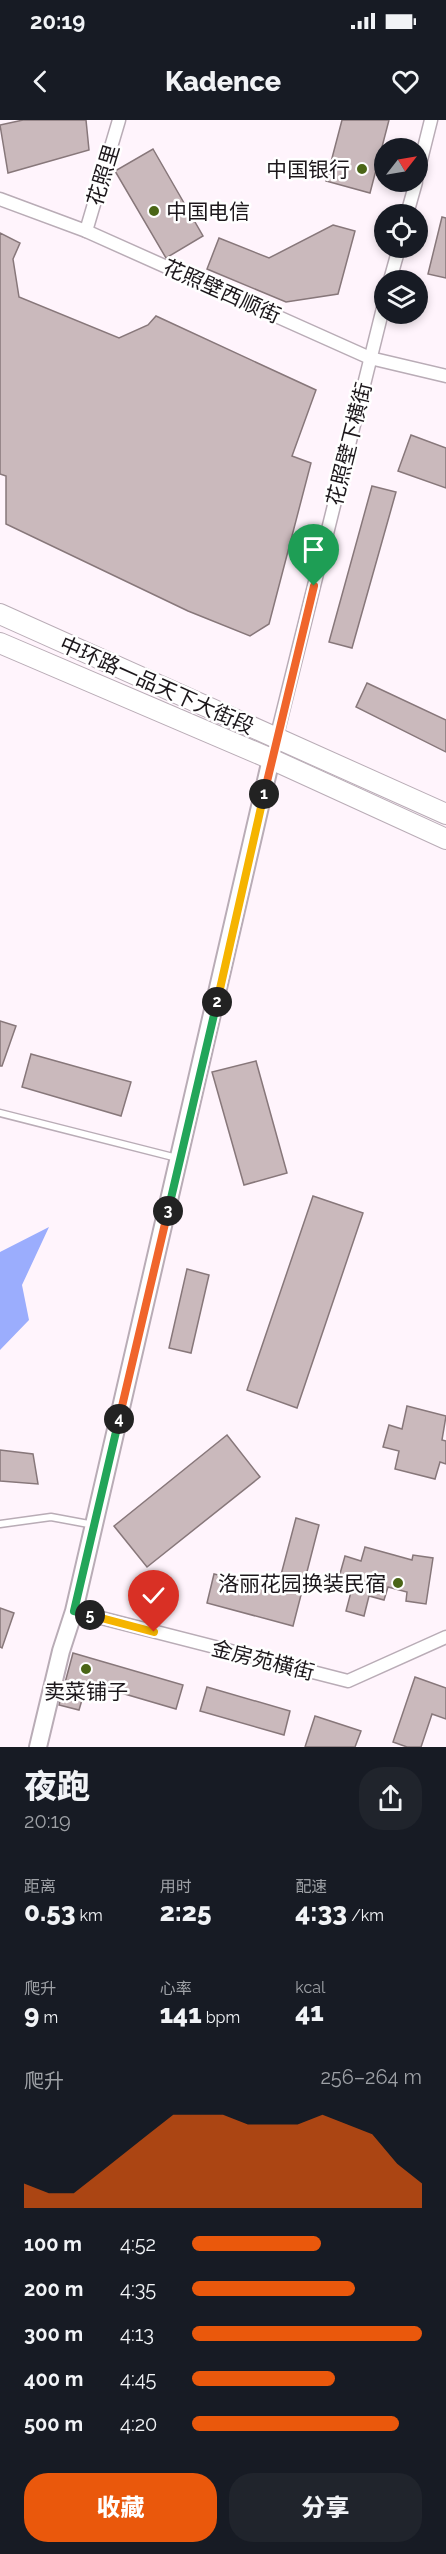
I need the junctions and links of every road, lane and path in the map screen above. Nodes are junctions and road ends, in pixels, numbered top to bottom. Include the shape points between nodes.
1 (119, 120) edge
2 (431, 120) edge
3 (426, 138) edge
4 (0, 199) edge
5 (86, 231) junction
6 (379, 324) edge
7 (370, 358) junction
8 (446, 376) edge
9 (0, 614) edge
10 (0, 643) edge
11 (276, 738) junction
12 (271, 759) junction
13 (446, 814) edge
14 (446, 838) edge
15 (0, 1113) edge
16 (180, 1159) junction
17 (0, 1524) edge
18 (94, 1526) junction
19 (74, 1611) junction
20 (446, 1636) edge
21 (38, 1747) edge

1 - 5 street, 花照里
2 - 3 street
4 - 5 street, 花照壁西顺街
5 - 7 street, 花照壁西顺街
6 - 7 street, 花照壁下横街
7 - 8 street, 花照壁西顺街
7 - 11 street, 花照壁下横街
9 - 11 main road, 中环路一品天下大街段
10 - 12 main road, 中环路一品天下大街段
11 - 12 street, 花照壁下横街
11 - 13 main road, 中环路一品天下大街段
12 - 14 main road, 中环路一品天下大街段
12 - 16 street
15 - 16 lane
16 - 18 street
17 - 18 lane via 51,1517
18 - 19 street
19 - 20 street, 金房苑横街 via 348,1681
19 - 21 street

